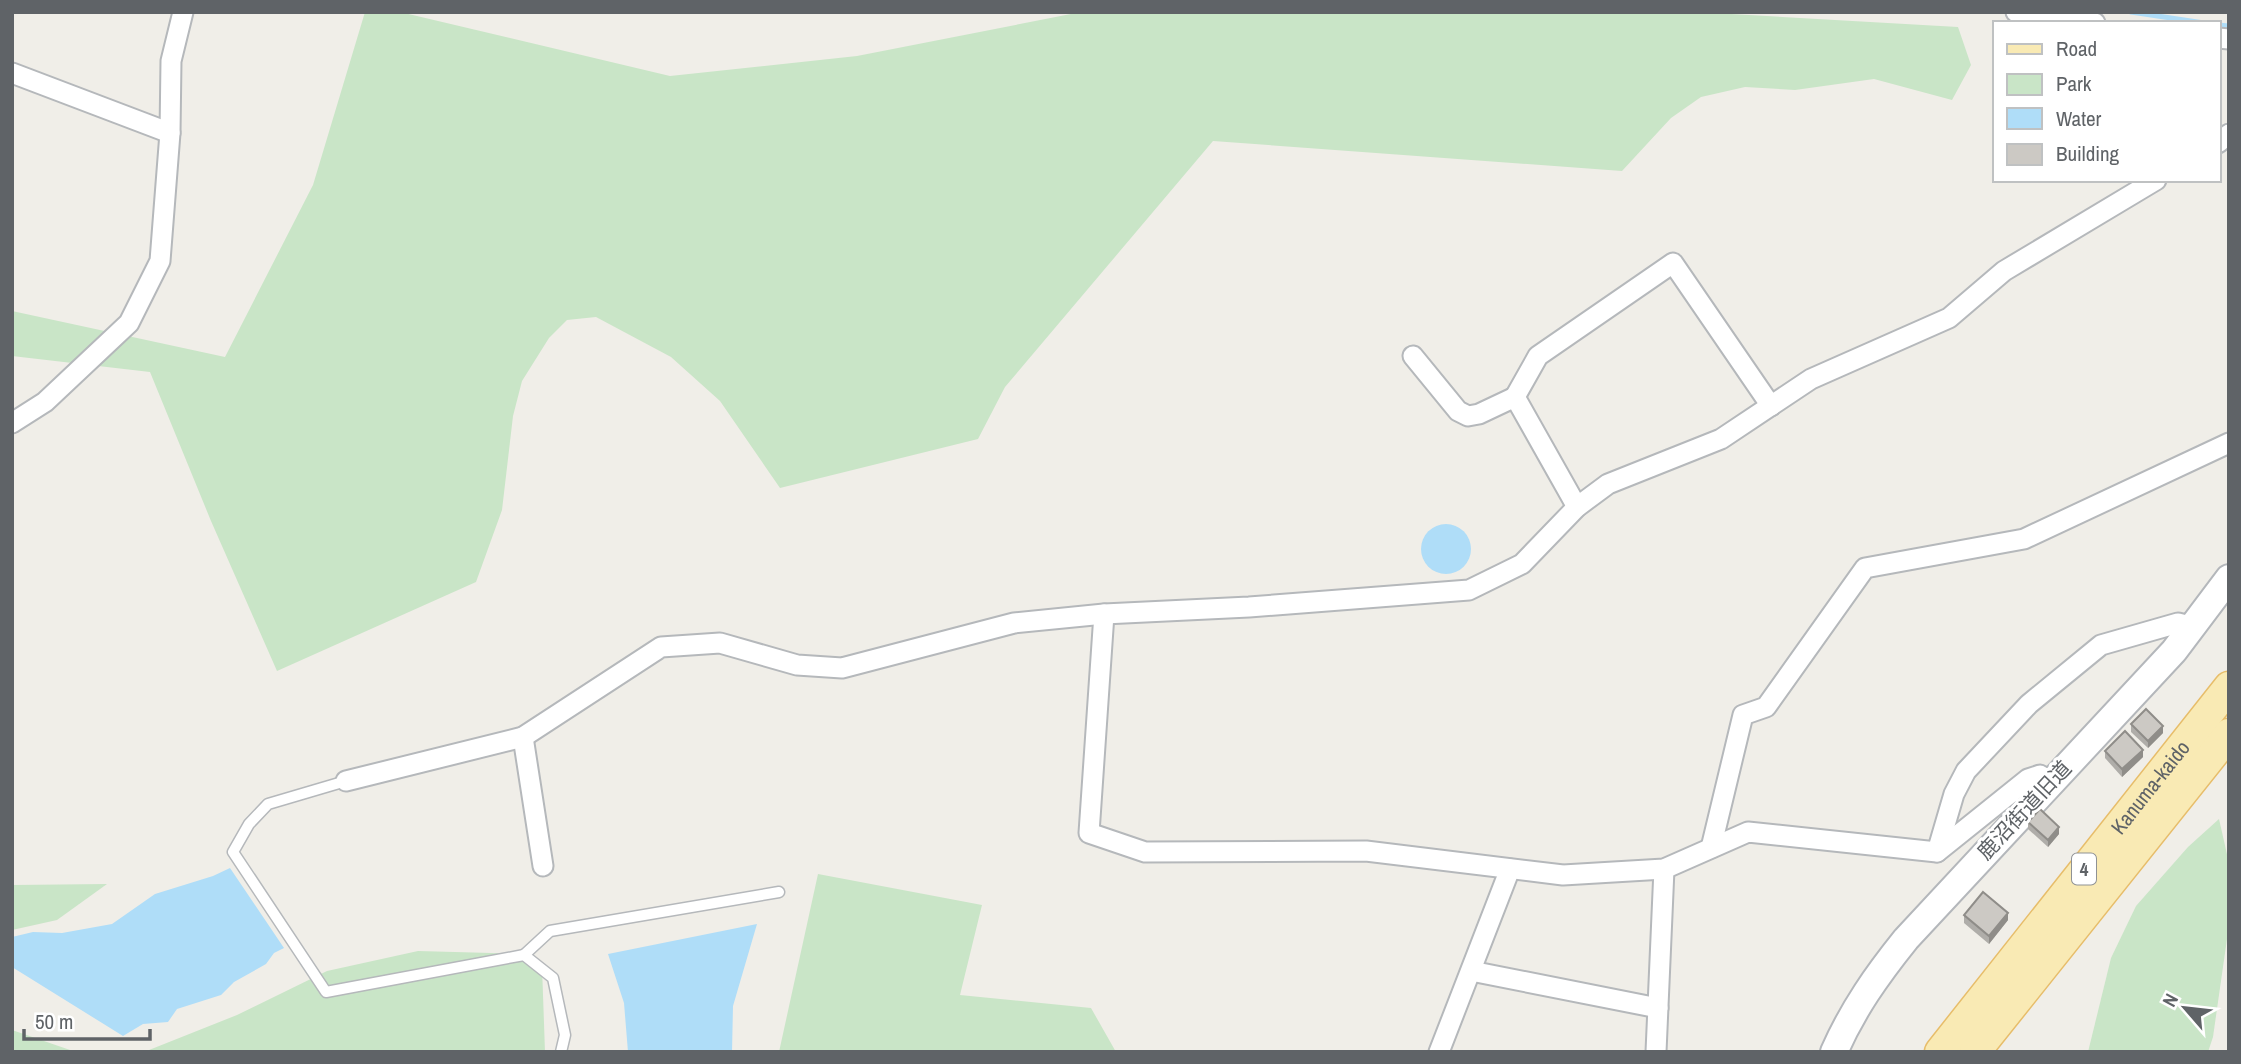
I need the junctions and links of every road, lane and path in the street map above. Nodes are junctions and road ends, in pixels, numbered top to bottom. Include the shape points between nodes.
1 (183, 12) edge
2 (2016, 12) edge
3 (2081, 21) edge
4 (12, 73) edge
5 (170, 133) junction
6 (2153, 182) edge
7 (1413, 356) dead end
8 (1515, 397) junction
9 (1771, 406) junction
10 (12, 422) edge
11 (2229, 443) edge
12 (1577, 506) junction
13 (2229, 578) edge
14 (1104, 614) junction
15 (2194, 627) junction
16 (2229, 687) edge
17 (2229, 734) edge
18 (523, 737) junction
19 (346, 781) joint
20 (2049, 783) junction
21 (1711, 848) junction
22 (1937, 852) junction
23 (543, 866) dead end
24 (1510, 869) junction
25 (1664, 869) junction
26 (779, 892) dead end
27 (524, 955) junction
28 (1471, 971) junction
29 (1658, 1008) junction
30 (561, 1052) edge
31 (1439, 1052) edge
32 (1656, 1052) edge
33 (1834, 1052) edge
34 (1940, 1052) edge
35 (1975, 1052) edge

1 - 5 street via 171,61
2 - 3 street
4 - 5 street
5 - 10 street via 160,261 129,323 45,402
6 - 9 street via 2004,271 1949,318 1811,379
7 - 8 street via 1458,411 1468,416
8 - 9 street via 1538,356 1673,263
8 - 12 street
9 - 12 street via 1721,439 1608,484
11 - 21 street via 2024,538 1865,568 1766,707 1743,715
12 - 14 street via 1521,564 1469,590
13 - 15 street, 鹿沼街道旧道
14 - 18 street via 1014,623 842,668 797,665 720,643 661,647
14 - 24 street via 1089,833 1145,852 1366,851
15 - 20 street, 鹿沼街道旧道
15 - 22 street via 2178,623 2101,645 2029,704 1966,771 1954,794
16 - 34 main road, Kanuma-kaido / 4
17 - 35 main road, Kanuma-kaido / 4
18 - 19 street
18 - 23 street
19 - 27 lane via 268,804 249,824 233,852 326,992
20 - 22 street via 2040,775 2028,779
20 - 33 street, 鹿沼街道旧道 via 1898,949 1872,982
21 - 22 street via 1748,832
21 - 25 street
24 - 25 street via 1563,875
24 - 28 street
25 - 29 street
26 - 27 lane via 550,931
27 - 30 lane via 553,978 565,1035
28 - 29 street
28 - 31 street
29 - 32 street

